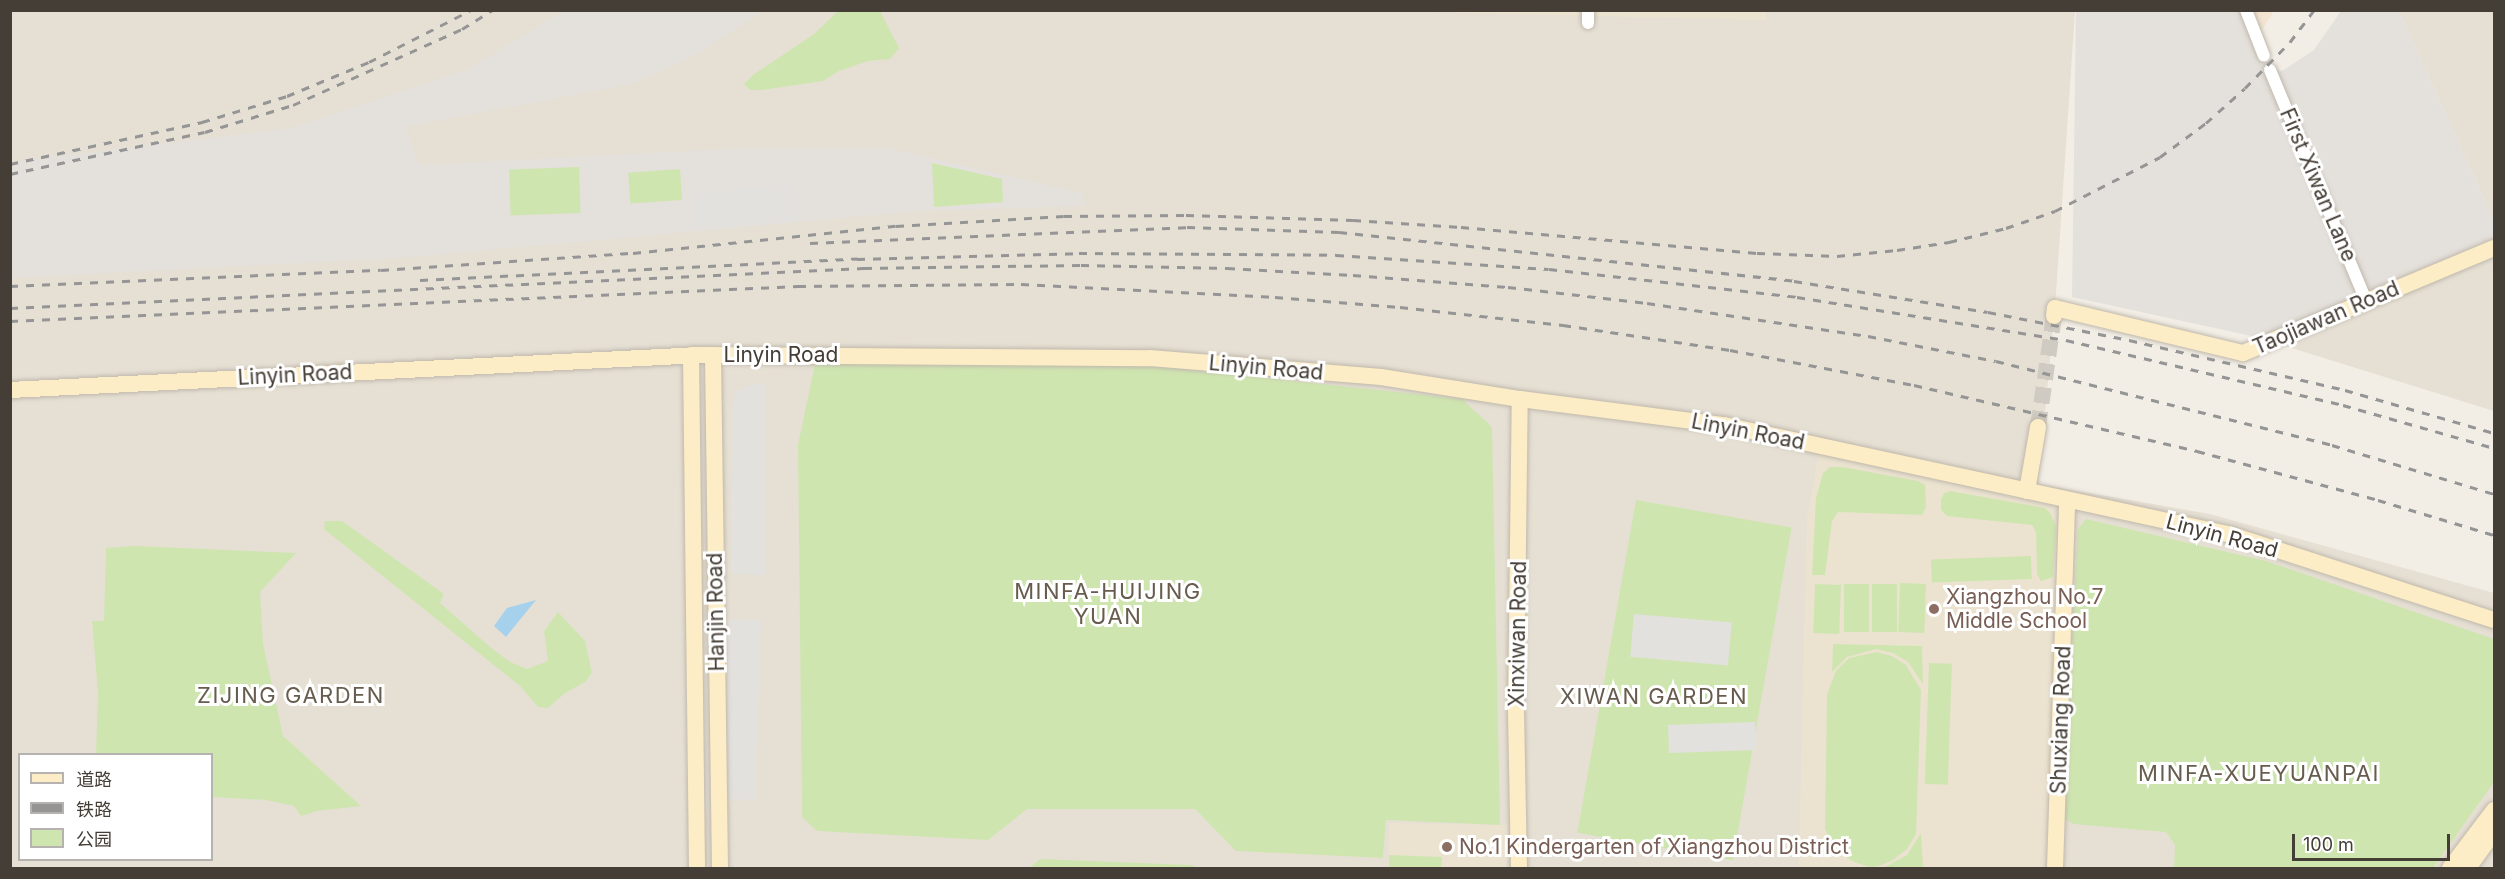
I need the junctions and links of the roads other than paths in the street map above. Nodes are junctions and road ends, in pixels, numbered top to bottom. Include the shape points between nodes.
1 (2246, 10) edge
2 (2264, 56) dead end
3 (2270, 70) dead end
4 (2494, 248) edge
5 (2366, 301) junction
6 (2054, 316) dead end
7 (692, 355) junction
8 (713, 355) junction
9 (10, 390) edge
10 (1520, 399) junction
11 (2038, 427) tunnel mouth
12 (2027, 491) junction
13 (2067, 500) junction
14 (2494, 620) edge
15 (2494, 810) edge
16 (2494, 832) edge
17 (697, 868) edge
18 (720, 868) edge
19 (1519, 868) edge
20 (2055, 868) edge
21 (2450, 868) edge
22 (2468, 868) edge

1 - 2 street
3 - 5 street, First Xiwan Lane
4 - 5 street, Taojiawan Road
5 - 6 street, Taojiawan Road via 2243,353 2055,308
7 - 8 street, Linyin Road
7 - 9 street, Linyin Road
7 - 17 street, Hanjin Road
8 - 10 street, Linyin Road via 1150,358 1382,377
8 - 18 street, Hanjin Road
10 - 12 street, Linyin Road via 1724,425
10 - 19 street, Xinxiwan Road via 1516,706
11 - 12 street
12 - 13 street, Linyin Road
13 - 14 street, Linyin Road via 2232,535
13 - 20 street, Shuxiang Road
15 - 21 street
16 - 22 street

